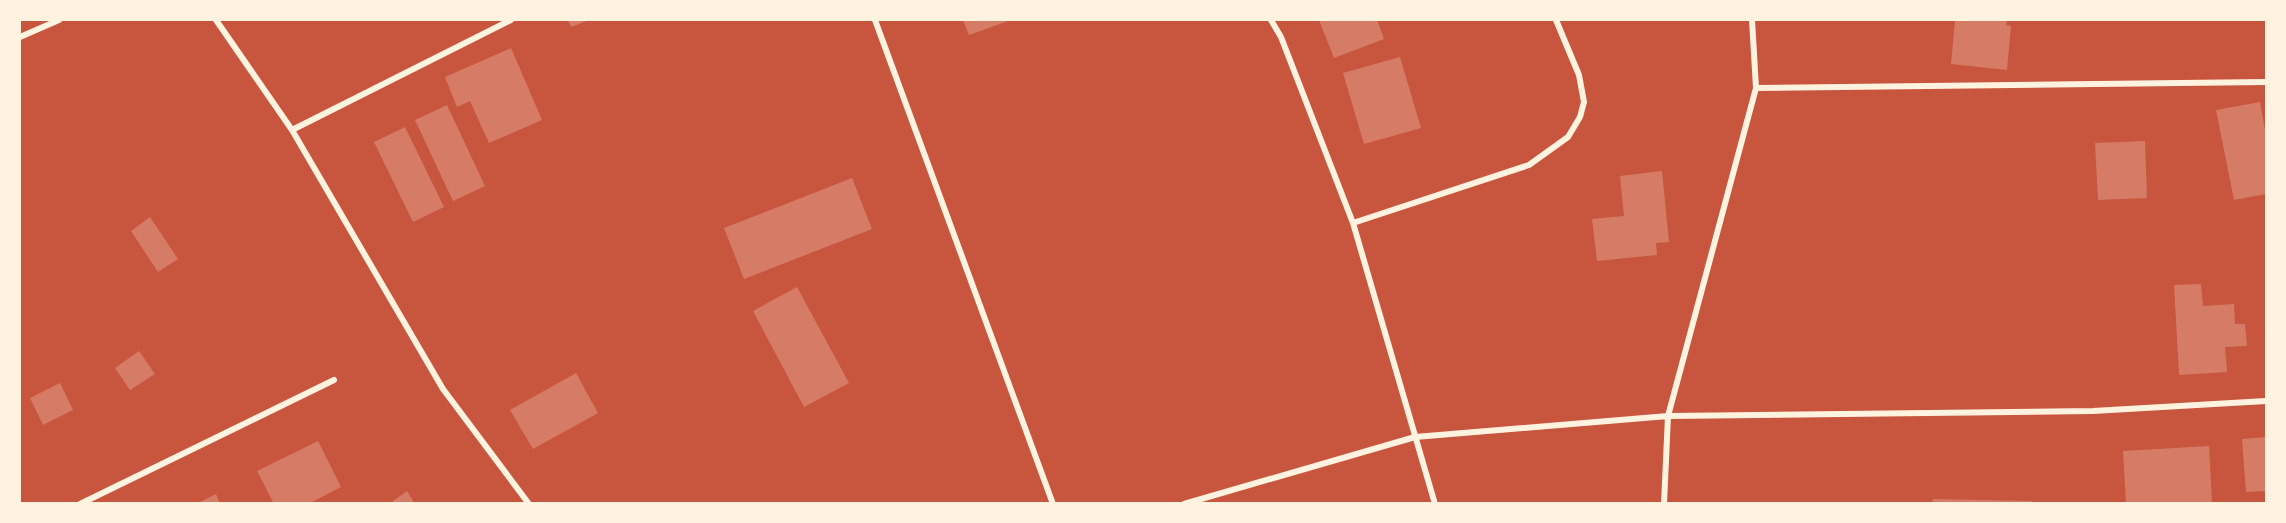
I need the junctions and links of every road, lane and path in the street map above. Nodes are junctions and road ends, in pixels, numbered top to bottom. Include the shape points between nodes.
1 (58, 20) edge
2 (216, 20) edge
3 (510, 20) edge
4 (875, 20) edge
5 (1271, 20) edge
6 (1556, 20) edge
7 (1752, 20) edge
8 (20, 37) edge
9 (2266, 82) edge
10 (1756, 88) junction
11 (292, 130) junction
12 (1353, 223) junction
13 (334, 380) dead end
14 (2266, 401) edge
15 (1668, 416) junction
16 (1415, 437) junction
17 (80, 504) edge
18 (529, 504) edge
19 (1053, 504) edge
20 (1184, 504) edge
21 (1435, 504) edge
22 (1664, 504) edge

1 - 8 street
2 - 11 street
3 - 11 street
4 - 19 street
5 - 12 street
6 - 12 street via 1579,75 1584,102 1568,137 1529,165
7 - 10 street
9 - 10 street
10 - 15 street
11 - 18 street via 443,389
12 - 16 street
13 - 17 street
14 - 15 street via 2093,411
15 - 16 street
15 - 22 street
16 - 20 street
16 - 21 street

